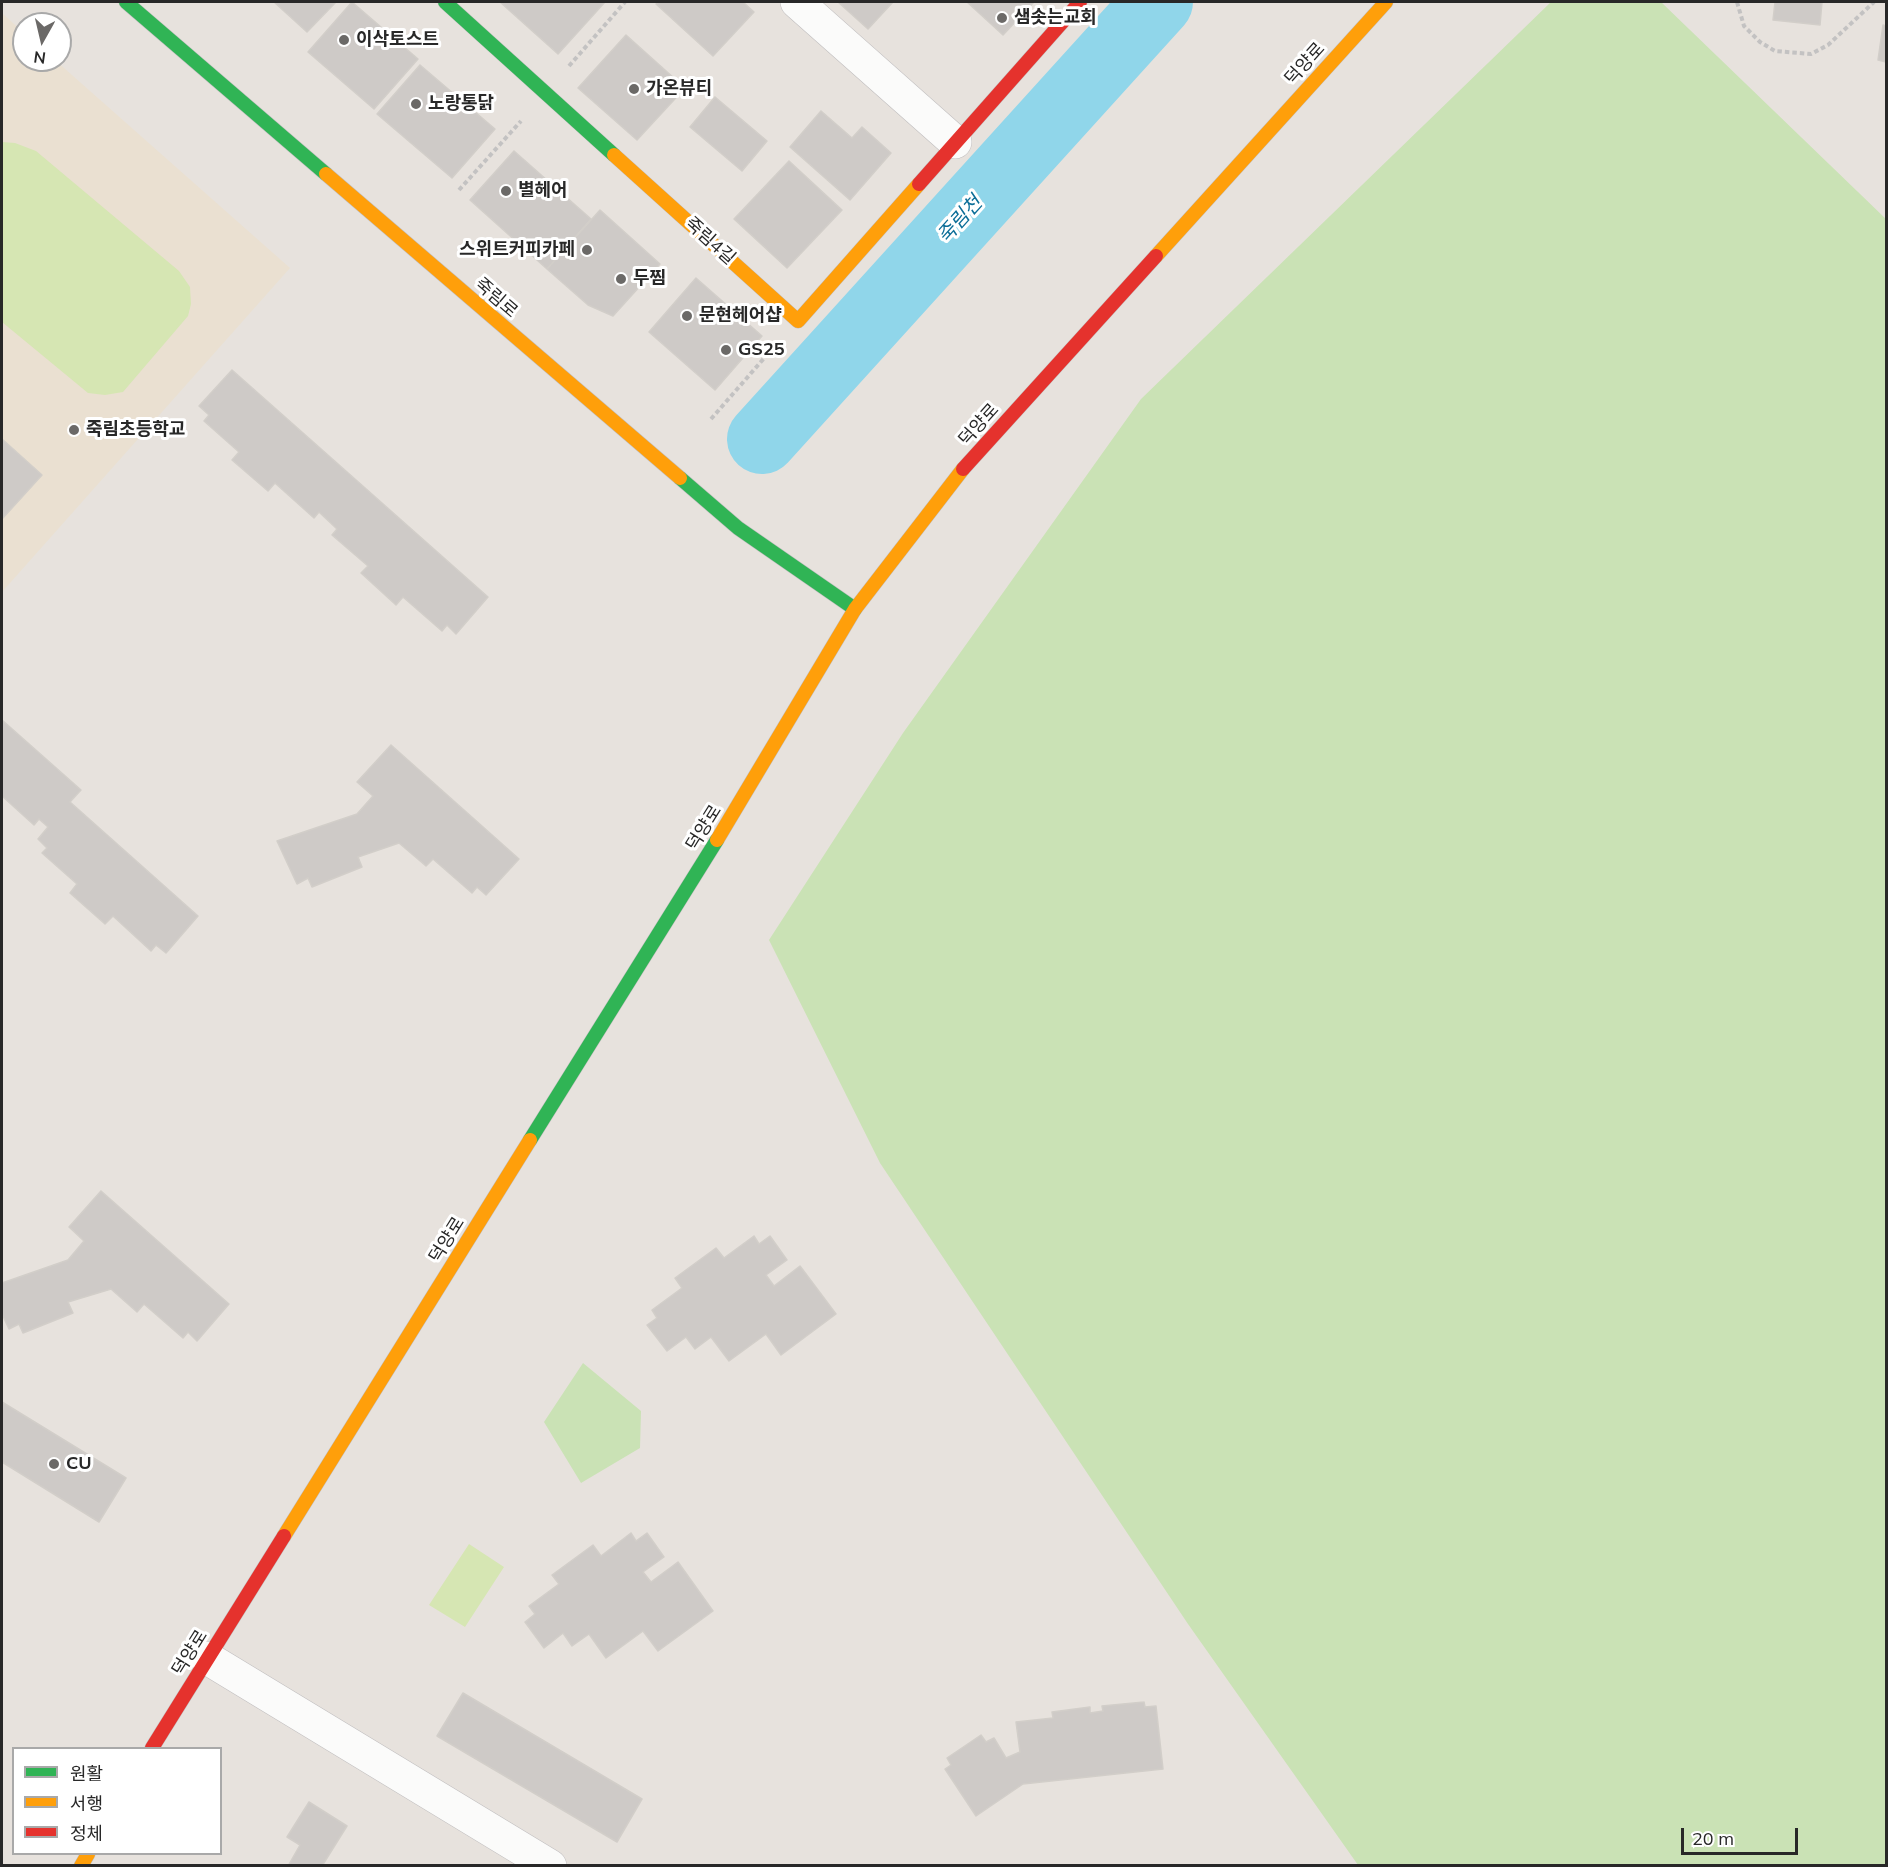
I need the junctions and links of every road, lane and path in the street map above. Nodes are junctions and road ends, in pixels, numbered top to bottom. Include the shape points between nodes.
1 (126, 2) edge
2 (445, 2) edge
3 (625, 2) edge
4 (797, 2) edge
5 (1080, 2) edge
6 (1386, 2) edge
7 (1737, 2) edge
8 (1874, 2) edge
9 (545, 93) junction
10 (956, 142) junction
11 (459, 190) dead end
12 (798, 321) junction
13 (711, 419) dead end
14 (855, 609) junction
15 (207, 1658) junction
16 (153, 1747) edge
17 (550, 1866) edge

1 - 14 street, 죽림로 via 738,528
2 - 9 street, 죽림4길
3 - 9 path
4 - 10 street
5 - 10 street
6 - 14 street, 덕양로 via 946,488
7 - 8 path via 1744,26 1760,42 1775,51 1801,54 1811,54 1828,45
9 - 11 path
9 - 12 street, 죽림4길
10 - 12 street
12 - 13 path
14 - 15 street, 덕양로 via 760,771
15 - 16 street, 덕양로
15 - 17 street

